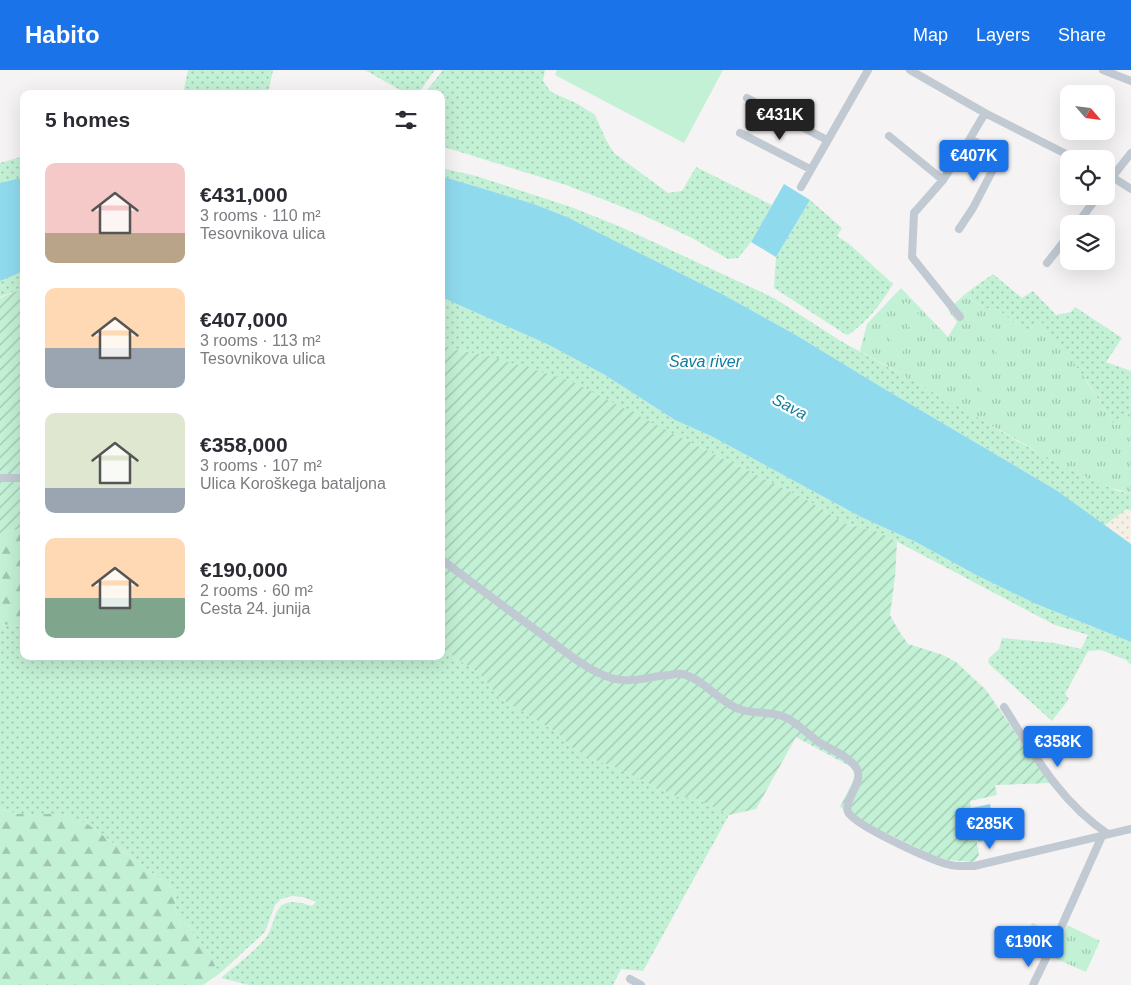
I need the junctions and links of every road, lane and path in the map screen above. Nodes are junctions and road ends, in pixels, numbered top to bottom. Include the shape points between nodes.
1 (868, 70) edge
2 (910, 70) edge
3 (1103, 70) edge
4 (919, 72) edge
5 (1131, 81) edge
6 (747, 98) dead end
7 (986, 113) junction
8 (740, 133) dead end
9 (889, 136) dead end
10 (970, 139) junction
11 (827, 140) junction
12 (1060, 151) edge
13 (1131, 153) edge
14 (810, 169) junction
15 (1115, 170) edge
16 (1115, 178) edge
17 (943, 180) junction
18 (801, 187) dead end
19 (1131, 189) edge
20 (959, 229) dead end
21 (1060, 246) edge
22 (1047, 263) dead end
23 (960, 317) dead end
24 (0, 478) edge
25 (20, 478) edge
26 (445, 562) edge
27 (1004, 706) dead end
28 (1131, 829) edge
29 (1105, 835) junction
30 (630, 979) dead end
31 (641, 985) edge
32 (1033, 985) edge

1 - 11 street
2 - 4 street
3 - 5 street
4 - 7 street
6 - 11 street
7 - 10 street
7 - 12 street
8 - 14 street
9 - 17 street
10 - 17 street
10 - 20 street via 996,152 997,162
11 - 14 street
13 - 15 street
14 - 18 street
16 - 19 street
17 - 23 street via 914,213 912,257
21 - 22 street
24 - 25 street
26 - 29 street via 573,657 609,677 624,681 681,674 699,682 739,710 774,713 787,718 854,765 858,777 847,805 852,817 872,830 949,865 974,866
27 - 29 street via 1066,799
28 - 29 street
29 - 32 street
30 - 31 street

